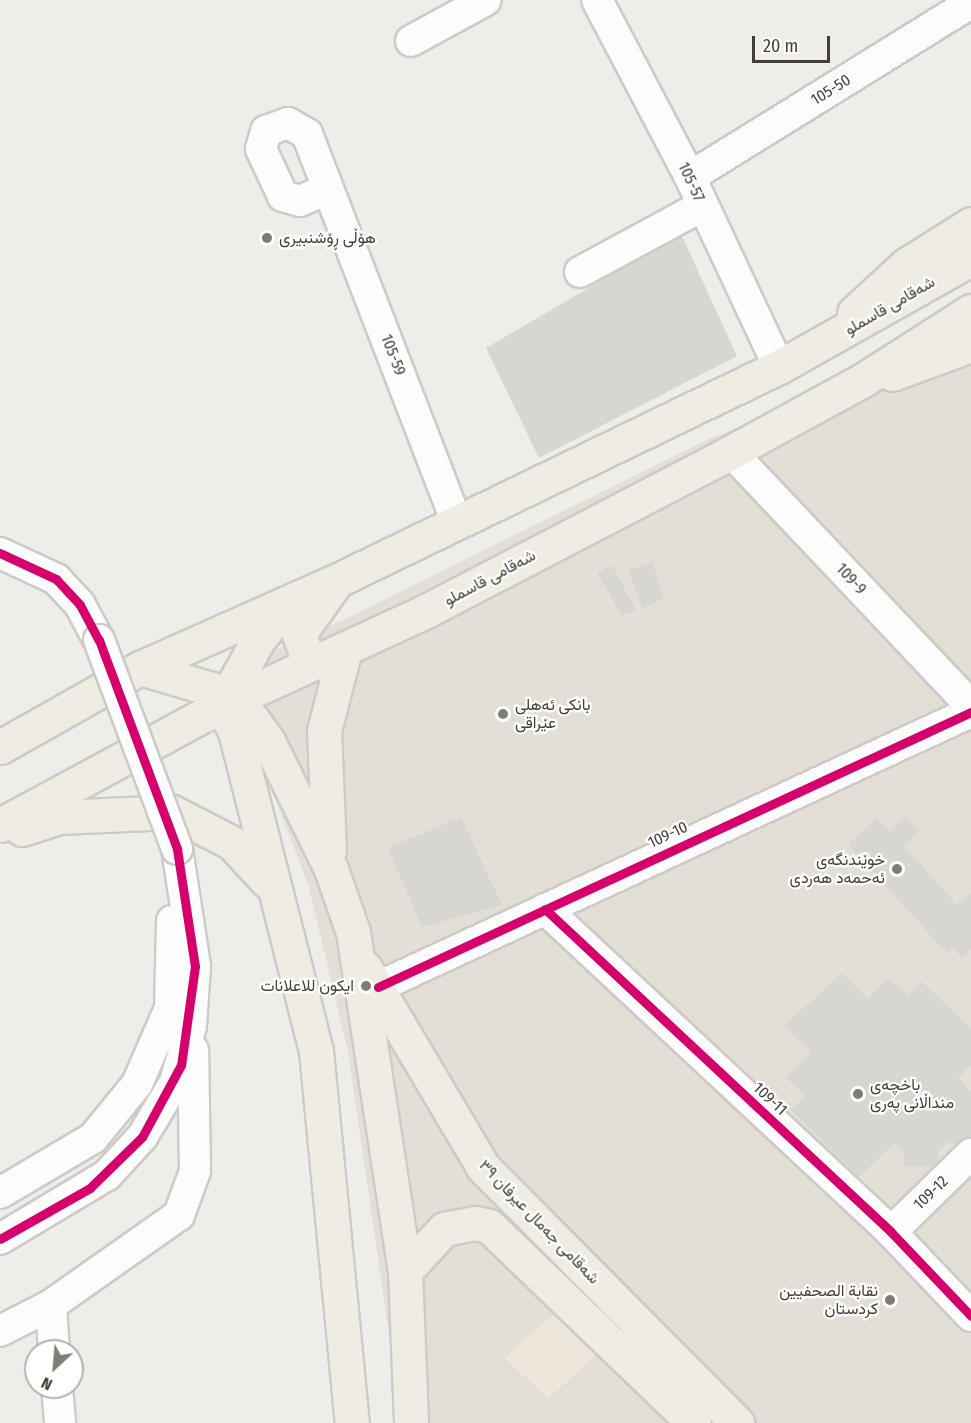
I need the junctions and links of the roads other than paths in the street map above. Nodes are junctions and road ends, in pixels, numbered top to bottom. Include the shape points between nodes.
1 (486, 0) edge
2 (598, 0) edge
3 (971, 3) edge
4 (411, 41) dead end
5 (690, 177) junction
6 (328, 189) dead end
7 (702, 206) junction
8 (971, 224) edge
9 (971, 259) edge
10 (579, 272) dead end
11 (971, 311) edge
12 (836, 337) junction
13 (967, 353) edge
14 (779, 367) junction
15 (863, 380) junction
16 (731, 452) junction
17 (457, 522) junction
18 (0, 553) edge
19 (0, 570) edge
20 (338, 580) junction
21 (291, 599) junction
22 (92, 643) junction
23 (345, 650) junction
24 (309, 662) junction
25 (140, 668) junction
26 (222, 705) junction
27 (971, 706) edge
28 (971, 712) edge
29 (0, 747) edge
30 (0, 825) edge
31 (0, 836) edge
32 (171, 851) junction
33 (331, 870) junction
34 (272, 886) junction
35 (545, 909) junction
36 (359, 961) junction
37 (378, 987) junction
38 (193, 1008) junction
39 (971, 1154) edge
40 (502, 1188) junction
41 (0, 1193) edge
42 (475, 1222) junction
43 (891, 1232) junction
44 (0, 1239) edge
45 (405, 1271) junction
46 (51, 1305) junction
47 (971, 1316) edge
48 (0, 1331) edge
49 (53, 1339) edge
50 (58, 1399) edge
51 (60, 1423) edge
52 (352, 1423) edge
53 (411, 1423) edge
54 (694, 1423) edge
55 (737, 1423) edge

1 - 4 street
2 - 5 street, 105-57
3 - 5 street, 105-50
5 - 7 street, 105-57
6 - 17 street, 105-59
7 - 10 street
7 - 14 street, 105-57
8 - 12 main road via 906,265
9 - 12 main road, شەقامی قاسملو
11 - 15 main road, شەقامی قاسملو
12 - 14 main road, شەقامی قاسملو
13 - 15 main road
14 - 17 main road, شەقامی قاسملو
15 - 16 main road, شەقامی قاسملو
16 - 23 main road, شەقامی قاسملو
16 - 27 street, 109-9
17 - 20 main road, شەقامی قاسملو
18 - 22 street via 56,579 80,605
19 - 22 street via 57,602
20 - 21 main road, شەقامی قاسملو
20 - 24 main road via 299,634
21 - 25 main road, شەقامی قاسملو
21 - 26 main road via 258,640
22 - 32 street
23 - 24 main road, شەقامی قاسملو
23 - 33 main road via 324,731
24 - 26 main road, شەقامی قاسملو
25 - 26 main road via 212,689
25 - 29 main road, شەقامی قاسملو
26 - 30 main road, شەقامی قاسملو
26 - 33 main road via 252,720 268,741
26 - 34 main road via 234,731
28 - 35 street, 109-10
31 - 34 main road via 60,817 172,812 232,843
32 - 38 street via 195,966
32 - 41 street via 173,974 165,1025 149,1063 125,1103 93,1138
33 - 36 main road
34 - 52 main road via 316,1051
35 - 37 street, 109-10
35 - 43 street, 109-11
36 - 37 main road, شەقامی جەمال عیرفان ٣٩
36 - 45 main road
37 - 40 main road, شەقامی جەمال عیرفان ٣٩ via 471,1150
38 - 44 street via 175,1082 142,1137 90,1188
38 - 46 street via 195,1171 188,1202 166,1228
39 - 43 street, 109-12
40 - 42 main road via 486,1197
40 - 55 main road, شەقامی جەمال عیرفان ٣٩
42 - 45 main road via 433,1237
42 - 54 main road, شەقامی جەمال عیرفان ٣٩ via 503,1236
43 - 47 street, 109-11
45 - 53 main road
46 - 48 street
46 - 49 street
50 - 51 street

